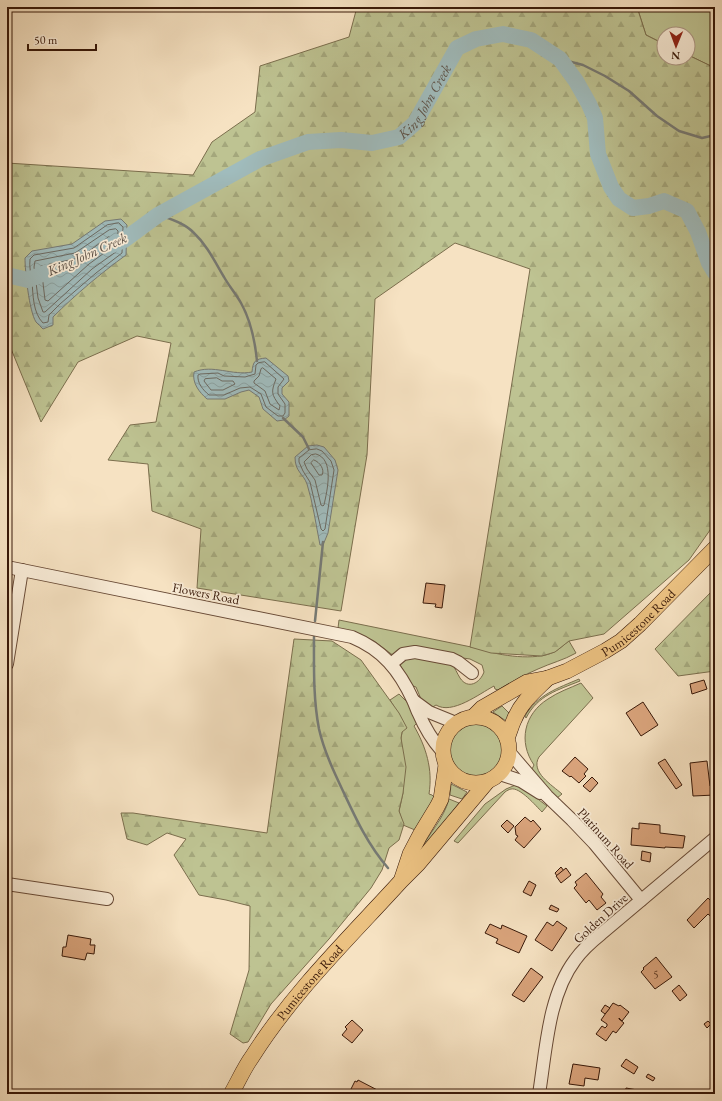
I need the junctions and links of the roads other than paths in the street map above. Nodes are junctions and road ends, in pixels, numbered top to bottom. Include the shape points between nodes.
1 (715, 548) edge
2 (7, 567) edge
3 (22, 570) junction
4 (7, 664) edge
5 (391, 664) junction
6 (472, 673) dead end
7 (548, 678) junction
8 (414, 701) junction
9 (473, 717) junction
10 (456, 723) junction
11 (509, 745) junction
12 (444, 758) junction
13 (500, 774) junction
14 (487, 782) junction
15 (546, 796) junction
16 (715, 838) edge
17 (401, 881) junction
18 (7, 884) edge
19 (106, 899) dead end
20 (642, 900) junction
21 (231, 1094) edge
22 (539, 1094) edge

1 - 7 main road, Pumicestone Road via 621,641 587,661
2 - 3 street, Flowers Road
3 - 4 street
3 - 5 street, Flowers Road via 352,637 376,649
5 - 6 street via 403,654 415,652 452,659
5 - 8 street, Flowers Road
7 - 9 main road, Pumicestone Road via 527,682 482,708
7 - 11 main road, Pumicestone Road via 527,699 514,720
8 - 10 street, Flowers Road via 429,712
8 - 12 street, Flowers Road
9 - 10 main road
9 - 11 main road via 494,722 502,729
10 - 12 main road via 444,740
11 - 13 main road via 508,760
11 - 15 street, Platinum Road
12 - 14 main road via 451,773 459,779 468,783
12 - 17 main road, Pumicestone Road via 438,808 410,854
13 - 14 main road
13 - 15 street, Platinum Road via 521,781
14 - 17 main road, Pumicestone Road
15 - 20 street, Platinum Road via 594,843
16 - 20 street, Golden Drive
17 - 21 main road, Pumicestone Road via 291,1003 251,1057
18 - 19 street via 89,891
20 - 22 street, Golden Drive via 586,947 566,974 550,1021

